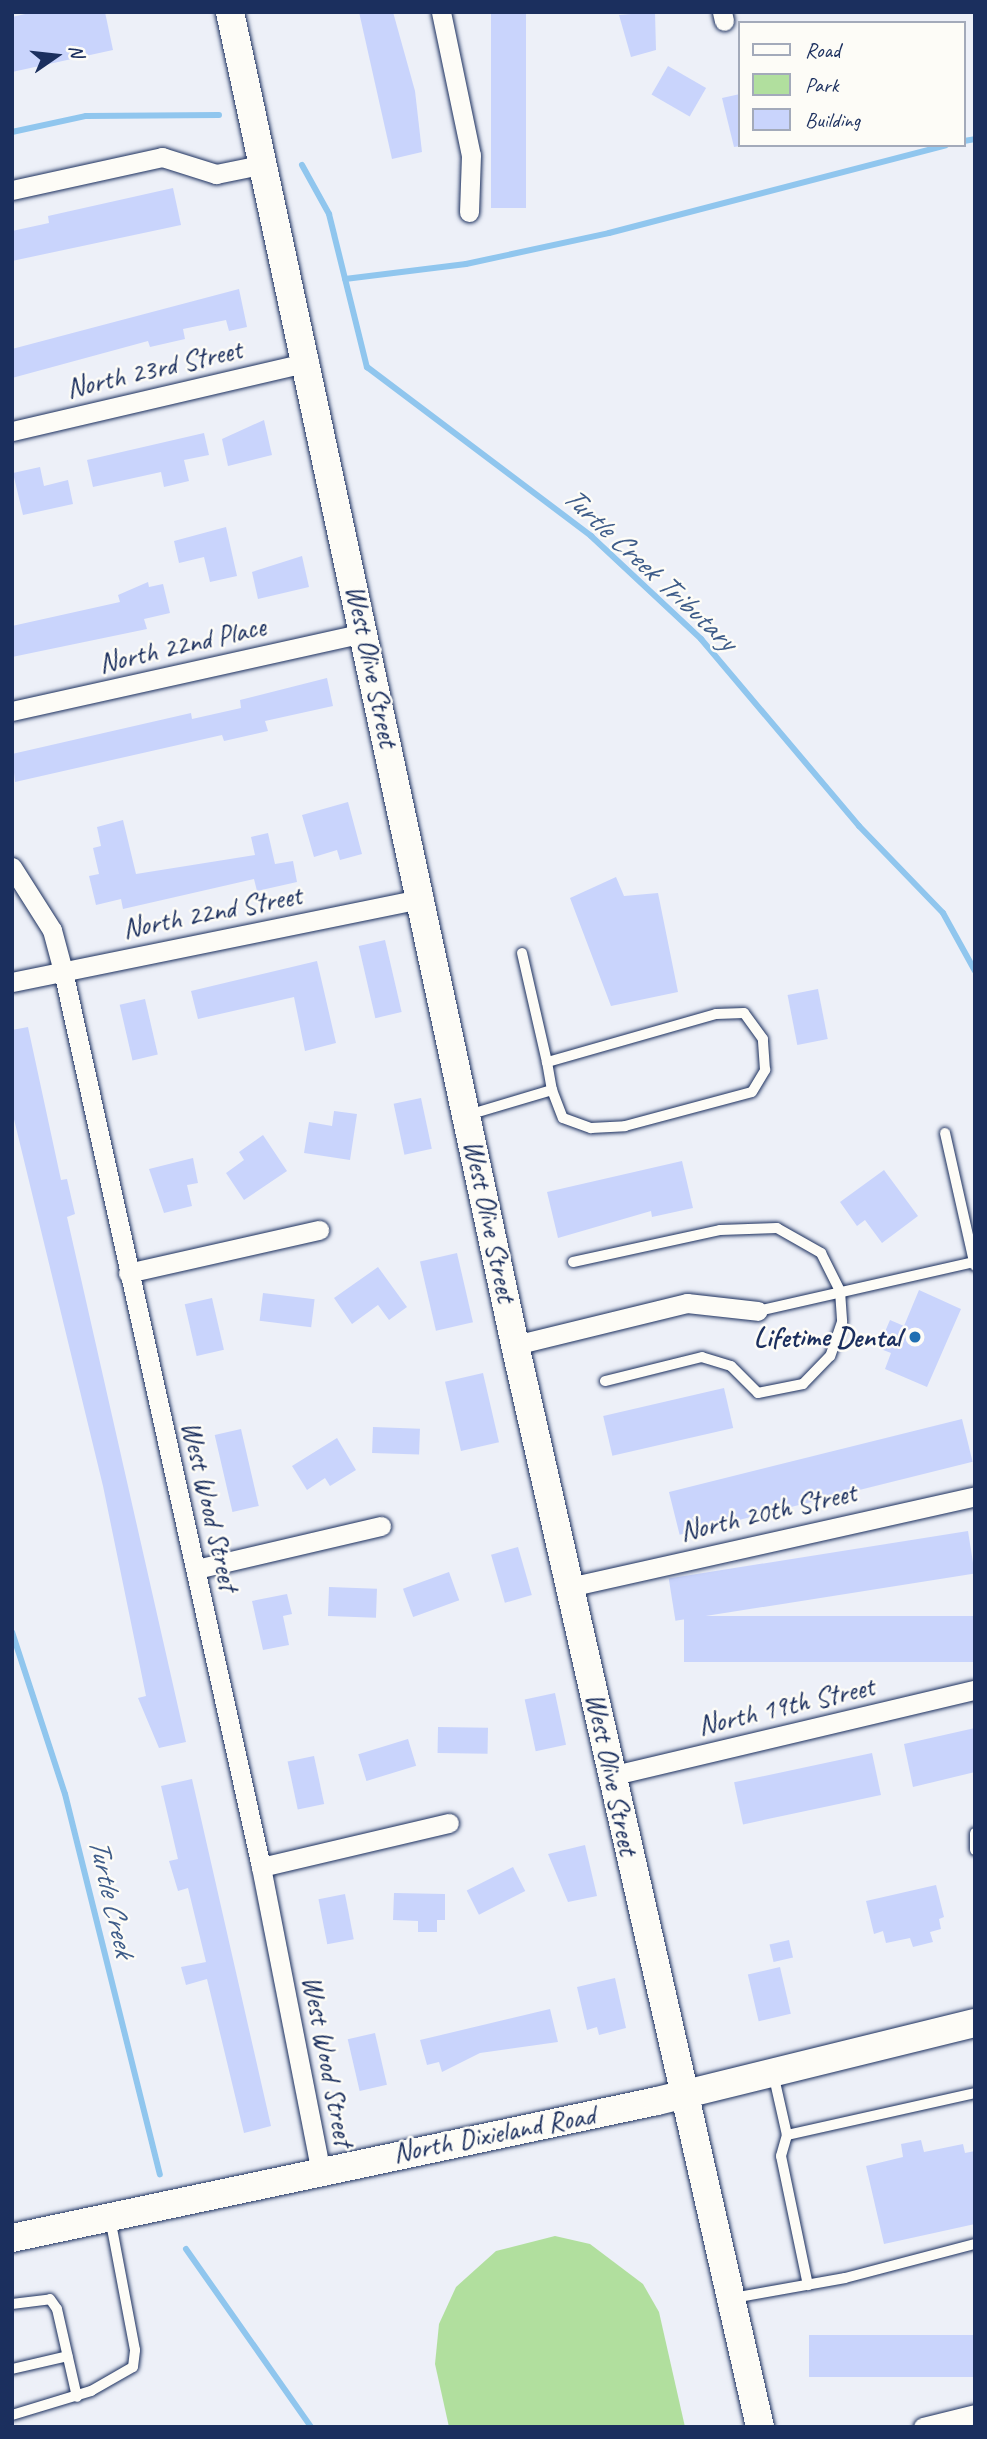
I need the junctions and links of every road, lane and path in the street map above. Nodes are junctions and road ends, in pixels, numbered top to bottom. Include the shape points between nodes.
1 (230, 12) edge
2 (441, 12) edge
3 (265, 164) junction
4 (12, 190) edge
5 (469, 212) dead end
6 (309, 362) junction
7 (12, 430) edge
8 (364, 632) junction
9 (12, 711) edge
10 (12, 867) edge
11 (424, 898) junction
12 (522, 953) dead end
13 (63, 971) junction
14 (12, 982) edge
15 (547, 1062) junction
16 (552, 1090) junction
17 (468, 1115) junction
18 (944, 1133) dead end
19 (318, 1230) dead end
20 (573, 1262) dead end
21 (974, 1264) edge
22 (128, 1273) junction
23 (841, 1291) junction
24 (758, 1311) joint
25 (515, 1345) junction
26 (605, 1381) dead end
27 (975, 1496) edge
28 (381, 1526) dead end
29 (195, 1569) junction
30 (574, 1586) junction
31 (975, 1690) edge
32 (610, 1776) junction
33 (449, 1824) dead end
34 (975, 1833) edge
35 (975, 1850) edge
36 (261, 1867) junction
37 (974, 2025) edge
38 (773, 2073) junction
39 (975, 2093) edge
40 (684, 2095) junction
41 (787, 2135) junction
42 (320, 2168) junction
43 (110, 2215) junction
44 (12, 2238) edge
45 (975, 2244) edge
46 (808, 2285) junction
47 (730, 2298) junction
48 (12, 2304) edge
49 (68, 2356) junction
50 (12, 2368) edge
51 (77, 2397) junction
52 (975, 2414) edge
53 (12, 2415) edge
54 (760, 2427) edge
55 (923, 2427) edge

1 - 3 main road, West Olive Street
2 - 5 street via 471,155
3 - 4 street via 216,174 162,157
3 - 6 main road, West Olive Street
6 - 7 street, North 23rd Street
6 - 8 main road, West Olive Street
8 - 9 street, North 22nd Place
8 - 11 main road, West Olive Street
10 - 13 street, West Wood Street via 51,930
11 - 13 street, North 22nd Street
11 - 17 main road, West Olive Street
12 - 15 lane
13 - 14 street, North 22nd Street
13 - 22 street, West Wood Street
15 - 16 lane
15 - 16 lane via 716,1014 744,1013 763,1039 765,1070 752,1092 625,1126 590,1128 564,1118
16 - 17 lane
17 - 25 main road, West Olive Street
18 - 21 lane
19 - 22 street
20 - 23 lane via 720,1230 777,1228 821,1253
21 - 23 lane
22 - 29 street, West Wood Street
23 - 24 lane
23 - 26 lane via 842,1322 830,1356 803,1384 785,1391 758,1393 731,1366 702,1357
24 - 25 street via 687,1303
25 - 30 main road, West Olive Street
27 - 30 street, North 20th Street
28 - 29 street
29 - 36 street, West Wood Street
30 - 32 main road, West Olive Street
31 - 32 street, North 19th Street
32 - 40 main road, West Olive Street
33 - 36 street
34 - 35 lane
36 - 42 street, West Wood Street
37 - 38 main road, North Dixieland Road
38 - 40 main road, North Dixieland Road
38 - 41 lane
39 - 41 lane
40 - 42 main road, North Dixieland Road
40 - 47 main road, West Olive Street
41 - 46 lane via 781,2156
42 - 43 main road, North Dixieland Road
43 - 44 main road, North Dixieland Road
43 - 51 lane via 135,2350 133,2367
45 - 46 lane
46 - 47 lane
47 - 54 main road, West Olive Street
48 - 49 lane via 50,2299
49 - 50 lane
49 - 51 lane
51 - 53 lane
52 - 55 street

